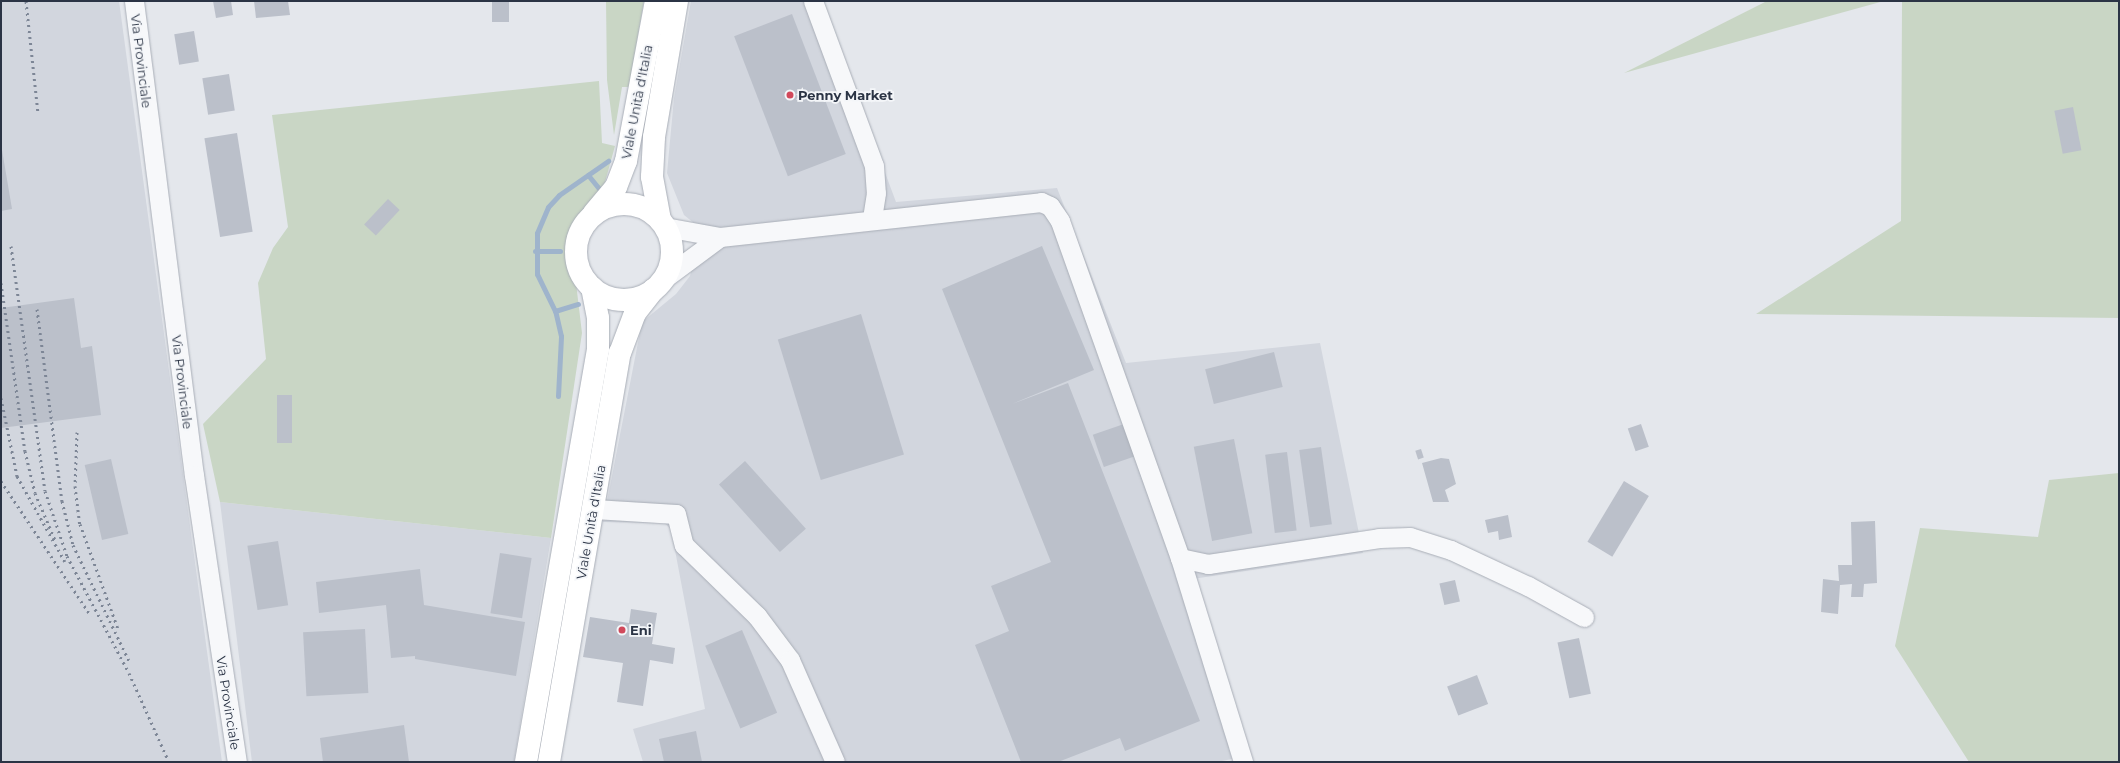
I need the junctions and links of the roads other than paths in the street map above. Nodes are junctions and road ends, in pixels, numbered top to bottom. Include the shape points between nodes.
1 (134, 1) edge
2 (656, 1) edge
3 (677, 1) edge
4 (814, 1) edge
5 (591, 217) junction
6 (872, 219) junction
7 (663, 224) junction
8 (720, 237) junction
9 (660, 284) junction
10 (592, 288) junction
11 (594, 509) junction
12 (1180, 558) junction
13 (1584, 617) dead end
14 (237, 762) edge
15 (526, 762) edge
16 (549, 762) edge
17 (835, 762) edge
18 (1243, 762) edge

1 - 14 street, Via Provinciale via 194,476
2 - 5 main road, Viale Unità d'Italia via 626,161 616,187
3 - 7 main road, Viale Unità d'Italia via 654,137 652,177
4 - 6 street via 874,166 876,193
5 - 7 main road via 619,204 648,211
5 - 10 main road, Viale Unità d'Italia via 582,230 577,260 582,275
6 - 8 street
6 - 12 street via 1033,201 1050,206 1060,221
7 - 8 street
7 - 9 main road, Viale Unità d'Italia via 672,252
8 - 9 street
9 - 10 main road, Viale Unità d'Italia via 639,298 622,300 606,297
9 - 11 main road, Viale Unità d'Italia via 635,313 623,338
10 - 15 main road, Viale Unità d'Italia via 598,318 598,349
11 - 16 main road, Viale Unità d'Italia
11 - 17 street via 676,514 684,545 757,616 790,660
12 - 13 street via 1208,564 1379,538 1410,537 1451,550 1528,586
12 - 18 street

